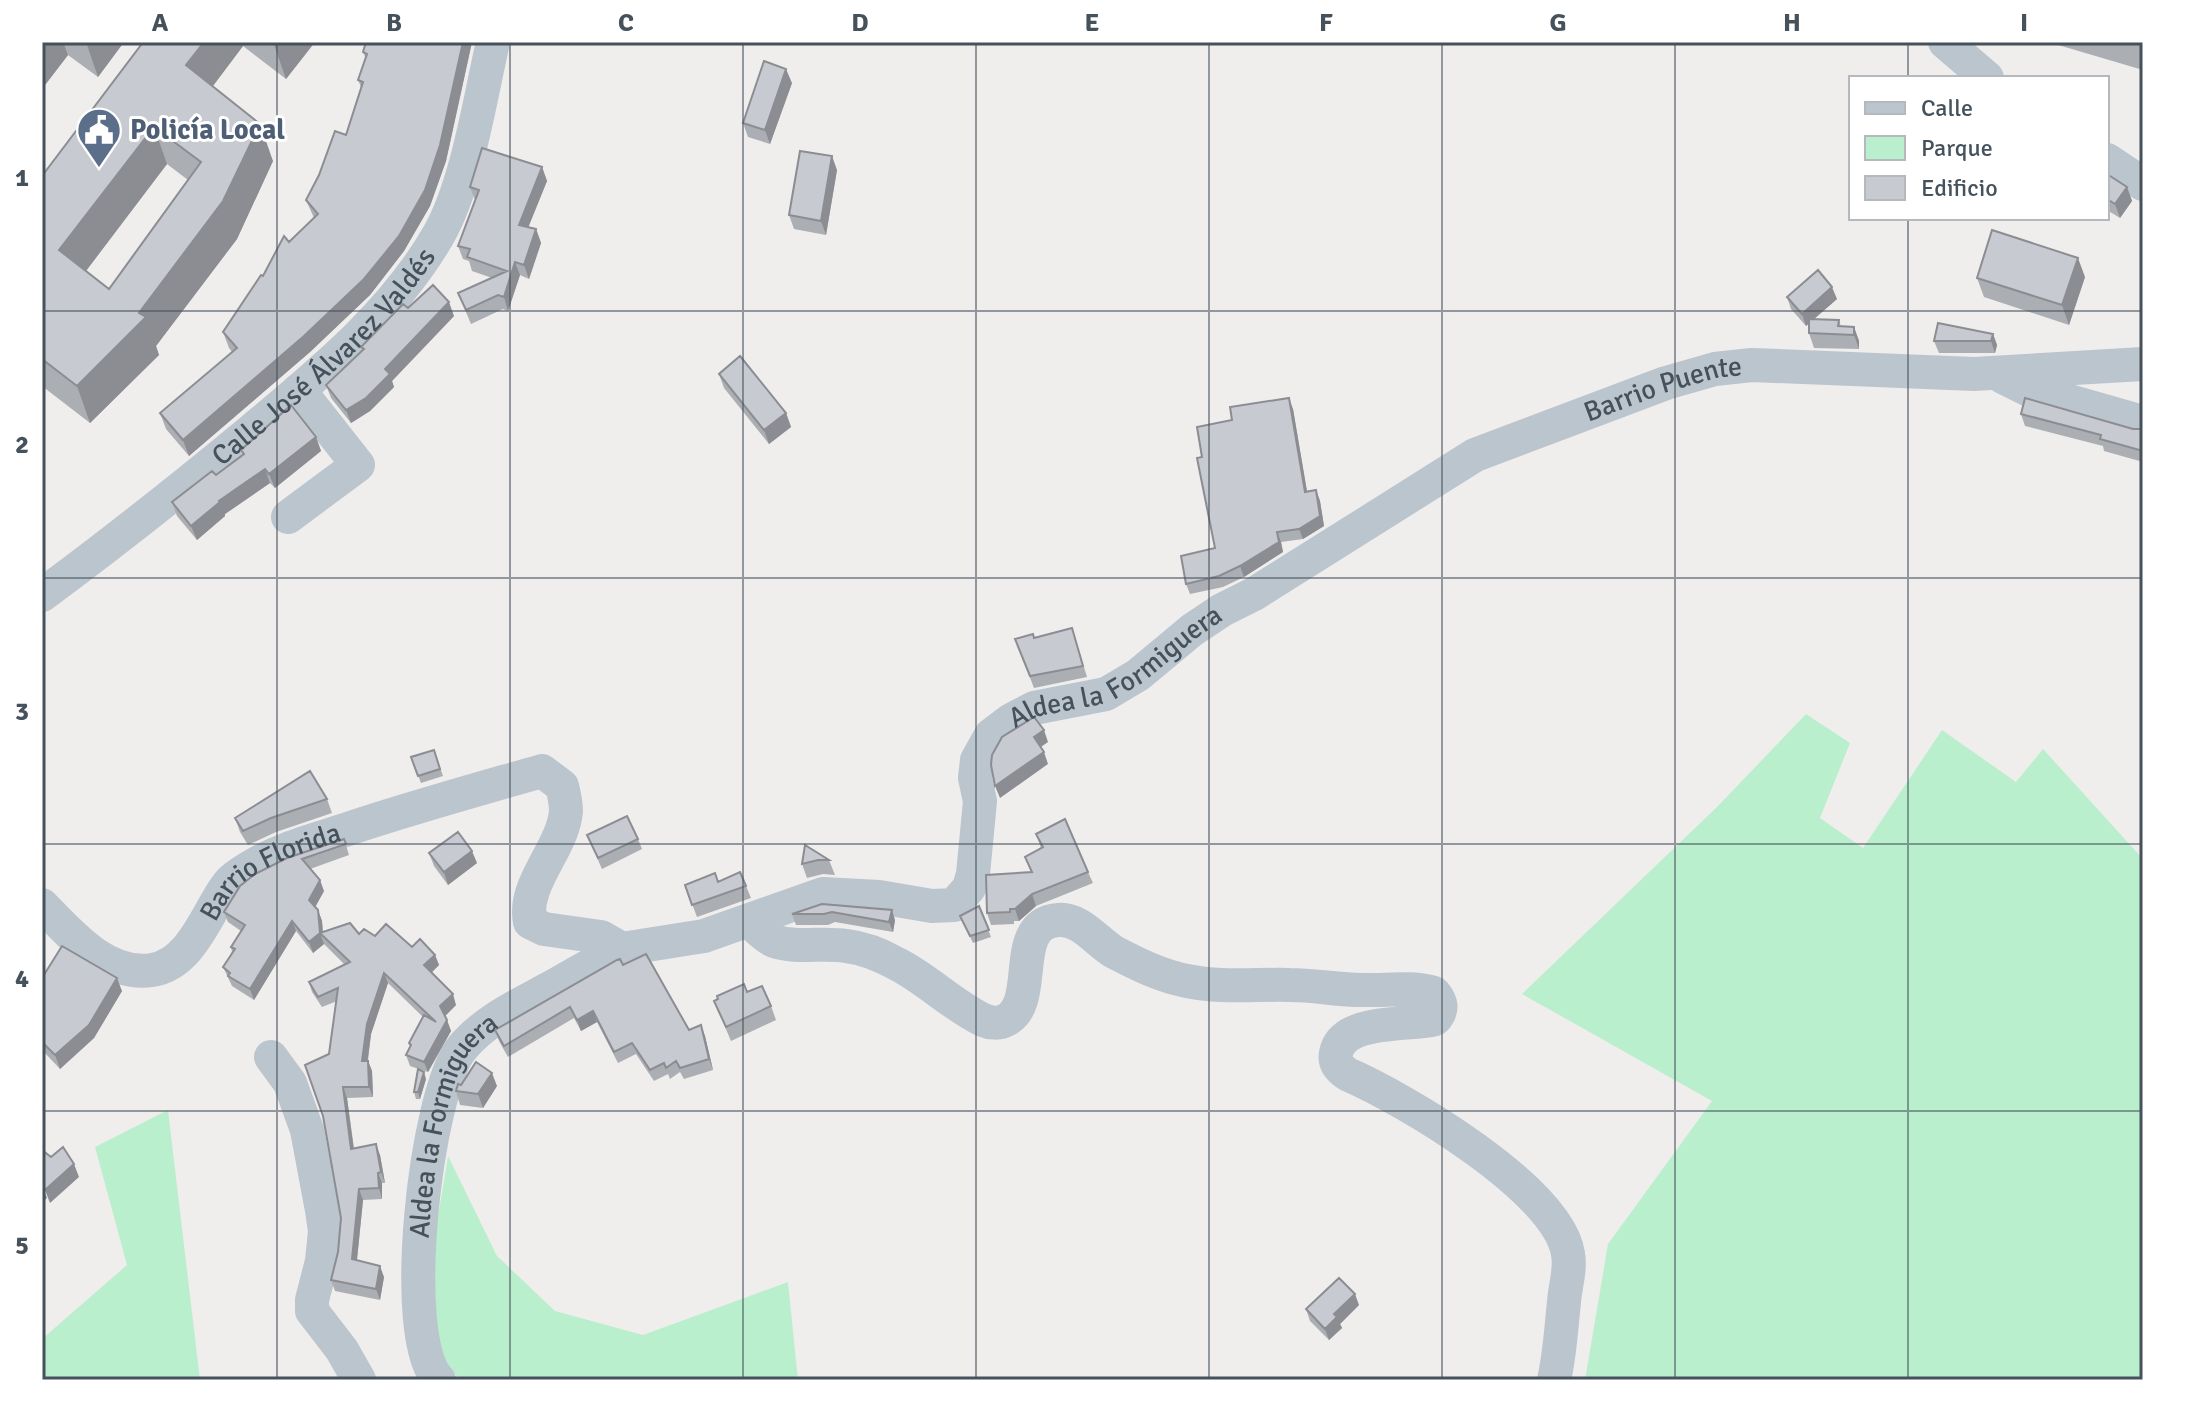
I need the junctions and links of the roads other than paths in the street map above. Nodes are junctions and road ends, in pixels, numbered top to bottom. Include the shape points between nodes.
1 (493, 42) edge
2 (1945, 42) edge
3 (1985, 76) edge
4 (2109, 161) edge
5 (2143, 184) edge
6 (2143, 364) edge
7 (1996, 374) junction
8 (299, 390) junction
9 (2143, 422) edge
10 (288, 517) dead end
11 (1357, 527) joint
12 (42, 595) edge
13 (542, 771) joint
14 (42, 905) edge
15 (750, 922) junction
16 (622, 949) junction
17 (271, 1057) dead end
18 (359, 1380) edge
19 (439, 1380) edge
20 (1554, 1380) edge

1 - 8 street, Calle José Álvarez Valdés via 454,201 439,234 397,295
2 - 3 street
4 - 5 street
6 - 7 street, Barrio Puente
7 - 9 street, Barrio Puente via 2027,389
7 - 11 street, Barrio Puente via 1752,365 1715,369 1475,455
8 - 10 street via 358,465
8 - 12 street, Calle José Álvarez Valdés via 141,522
11 - 15 street, Aldea la Formiguera via 1222,610 1106,694 1034,708 991,735 977,760 980,801 973,874 954,905 823,894
13 - 14 street, Barrio Florida via 281,850 227,884 179,957 156,969 132,972 105,962
13 - 16 street, Aldea la Formiguera via 562,786 566,810 530,896 530,922 601,937
15 - 16 street, Aldea la Formiguera via 676,942
15 - 20 street via 770,940 872,952 922,977 985,1021 998,1023 1018,1009 1029,949 1039,928 1060,920 1071,921 1145,968 1190,982 1434,993 1441,1005 1435,1019 1372,1026 1349,1035 1339,1044 1337,1066 1416,1108 1510,1175 1546,1210 1568,1253
16 - 19 street, Aldea la Formiguera via 491,1022 460,1050 447,1079 426,1175 417,1284 427,1358
17 - 18 street via 290,1083 307,1130 322,1210 325,1231 312,1311

